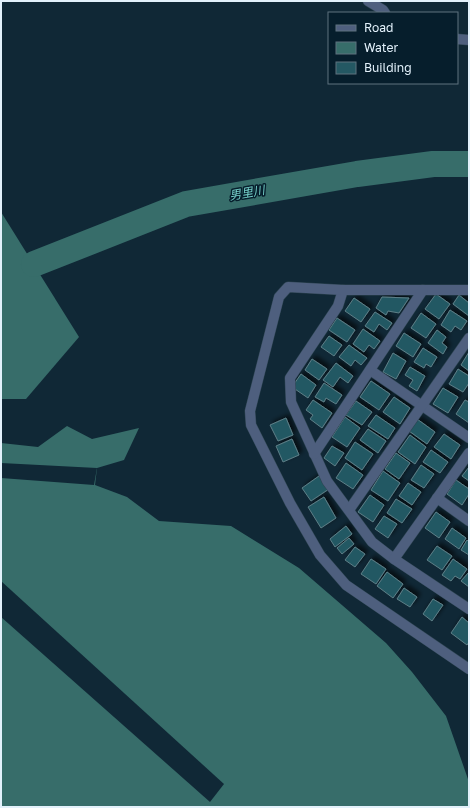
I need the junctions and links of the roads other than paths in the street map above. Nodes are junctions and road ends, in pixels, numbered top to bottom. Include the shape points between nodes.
1 (368, 1) edge
2 (384, 12) edge
3 (458, 39) edge
4 (469, 40) edge
5 (343, 290) junction
6 (423, 290) junction
7 (469, 290) edge
8 (469, 338) edge
9 (370, 370) junction
10 (422, 406) junction
11 (469, 438) edge
12 (469, 453) edge
13 (314, 454) junction
14 (437, 498) junction
15 (350, 510) junction
16 (469, 522) edge
17 (394, 559) junction
18 (469, 609) edge
19 (468, 666) edge

1 - 2 street
3 - 4 street
5 - 6 street
5 - 13 street via 338,306 290,378 291,402
5 - 19 street via 288,287 279,297 250,410 251,425 320,555 346,586
6 - 7 street
6 - 9 street
8 - 10 street
9 - 10 street
9 - 13 street
10 - 11 street
10 - 15 street
12 - 14 street
13 - 15 street via 328,481
14 - 16 street
14 - 17 street
15 - 17 street via 372,542
17 - 18 street

